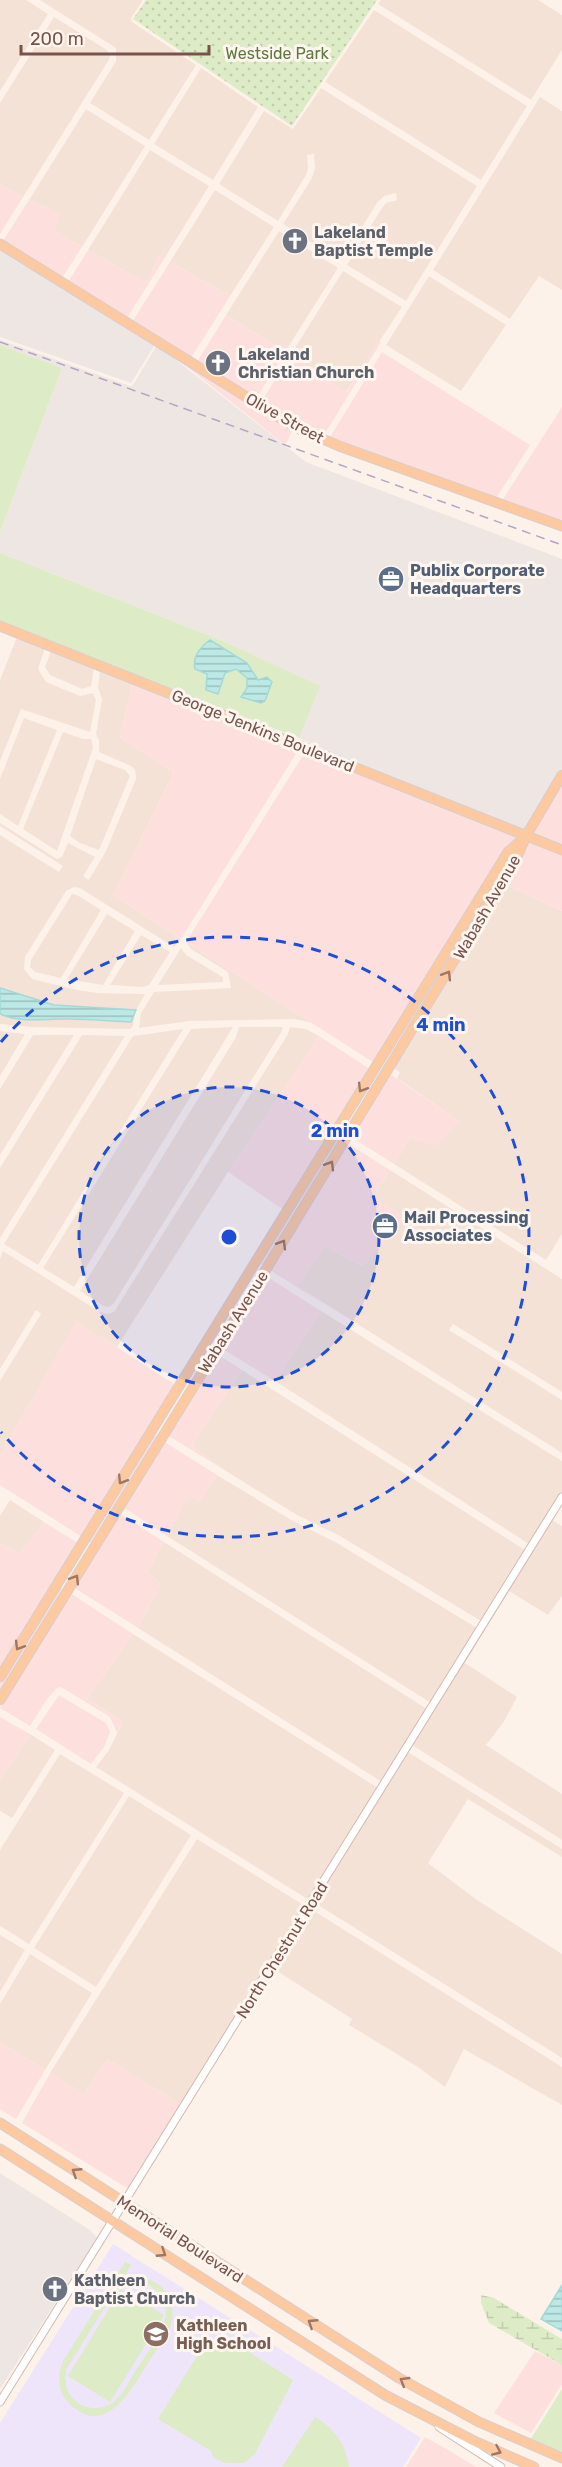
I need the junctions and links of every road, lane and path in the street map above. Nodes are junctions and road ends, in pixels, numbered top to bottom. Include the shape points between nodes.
1 (0, 244) edge
2 (562, 526) edge
3 (0, 626) edge
4 (562, 775) edge
5 (526, 836) junction
6 (562, 850) edge
7 (426, 985) junction
8 (437, 992) junction
9 (562, 1497) edge
10 (0, 1677) edge
11 (0, 1700) edge
12 (0, 2122) edge
13 (0, 2148) edge
14 (125, 2204) junction
15 (113, 2222) junction
16 (0, 2402) edge
17 (412, 2410) junction
18 (562, 2458) edge
19 (501, 2467) edge
20 (534, 2467) edge

1 - 2 main road, Olive Street via 295,427
3 - 5 main road, George Jenkins Boulevard
4 - 5 main road
5 - 6 main road, George Jenkins Boulevard
5 - 7 main road, Wabash Avenue via 508,852
8 -> 5 main road, Wabash Avenue
7 - 8 main road
7 -> 10 main road, Wabash Avenue
11 -> 8 main road, Wabash Avenue
9 - 14 street, North Chestnut Road
14 -> 12 main road, Memorial Boulevard
13 - 15 main road, Memorial Boulevard
14 - 15 street, North Chestnut Road
18 -> 14 main road, Memorial Boulevard via 458,2411 361,2355
15 - 16 street, North Chestnut Road
15 -> 17 main road, Memorial Boulevard
17 - 19 street
17 -> 20 main road, Memorial Boulevard

